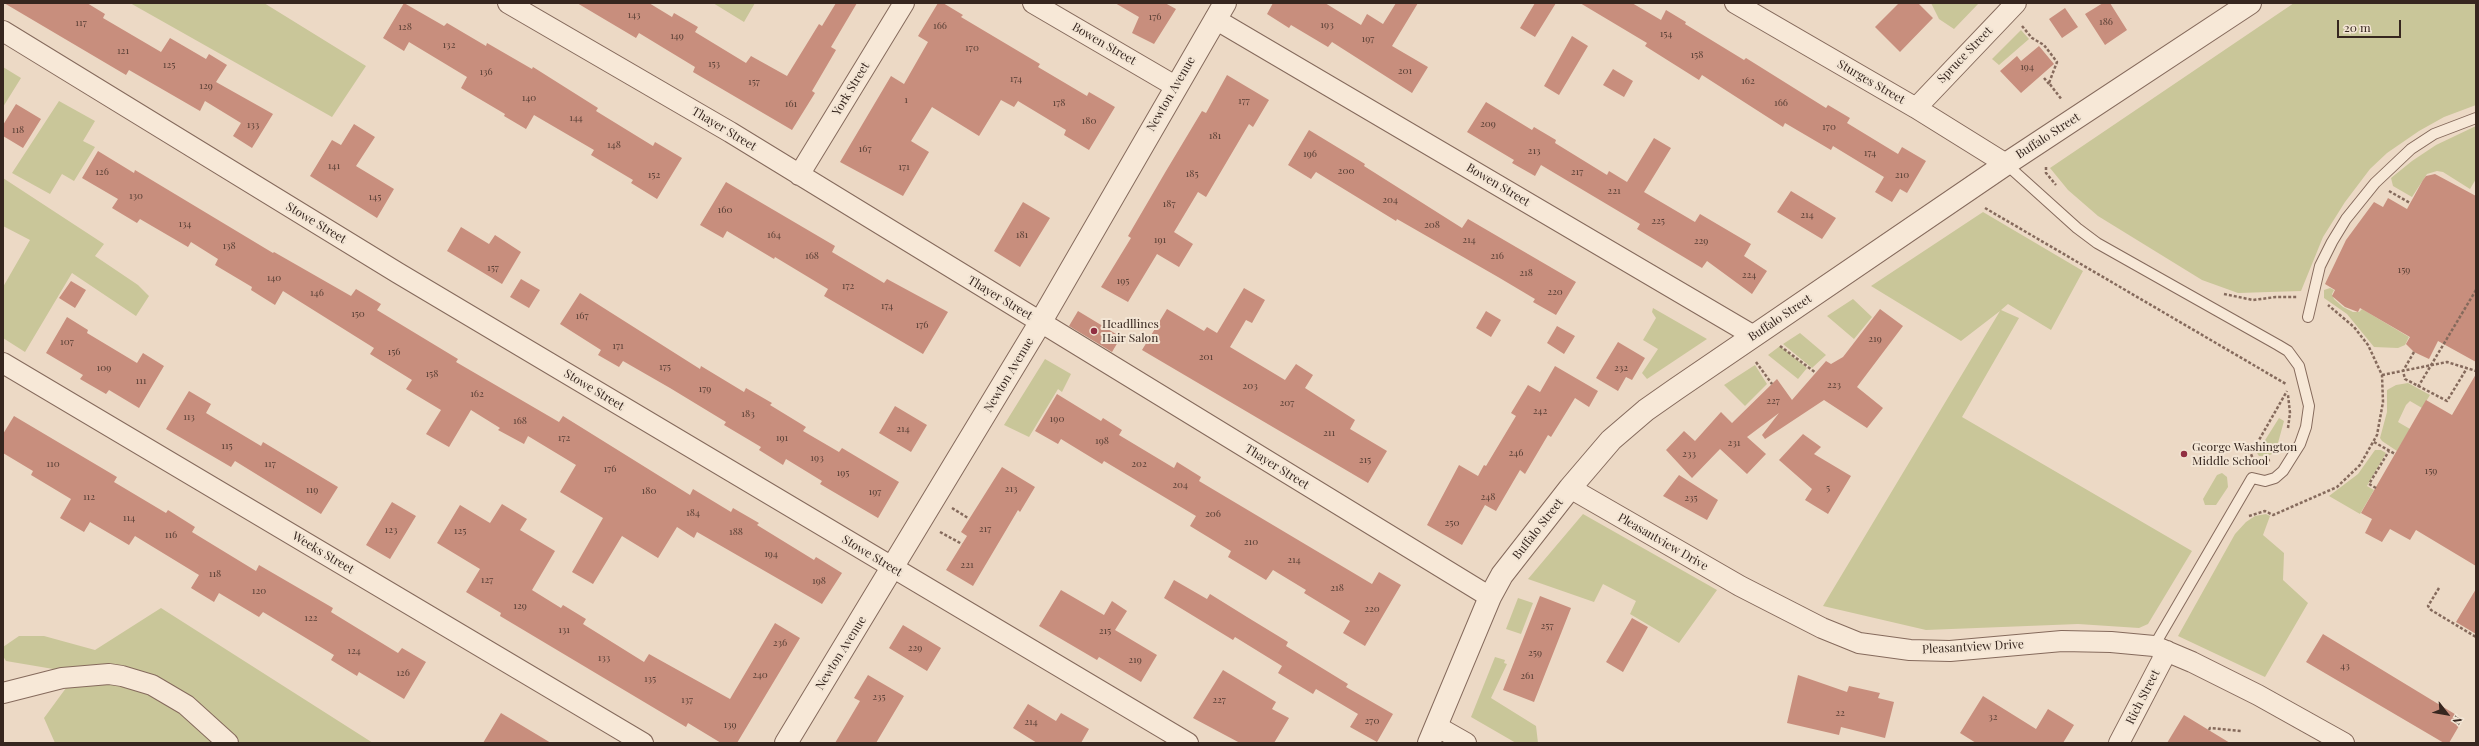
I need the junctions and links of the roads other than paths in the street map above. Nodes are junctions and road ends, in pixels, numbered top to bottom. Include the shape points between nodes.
1 (508, 3) edge
2 (904, 3) edge
3 (1033, 3) edge
4 (2016, 3) edge
5 (2250, 3) edge
6 (1744, 5) edge
7 (1220, 11) edge
8 (3, 31) edge
9 (1175, 86) junction
10 (1916, 108) junction
11 (2476, 118) edge
12 (2006, 164) junction
13 (799, 175) junction
14 (2308, 317) dead end
15 (1040, 323) junction
16 (1754, 336) junction
17 (3, 363) edge
18 (1570, 488) junction
19 (893, 568) junction
20 (1490, 597) junction
21 (2160, 648) junction
22 (3, 693) edge
23 (1432, 734) edge
24 (228, 743) edge
25 (643, 743) edge
26 (786, 743) edge
27 (1188, 743) edge
28 (1466, 743) edge
29 (2119, 743) edge
30 (2344, 743) edge

1 - 13 street, Thayer Street
2 - 13 street, York Street
3 - 9 street, Bowen Street
4 - 10 street, Spruce Street
5 - 12 street, Buffalo Street
6 - 10 street, Sturges Street
7 - 9 street, Newton Avenue
7 - 16 street, Bowen Street via 1243,35
8 - 19 street, Stowe Street via 398,273
9 - 15 street, Newton Avenue
10 - 12 street, Sturges Street
11 - 14 lane via 2434,134 2411,149 2375,183 2346,219 2332,242 2320,266
12 - 16 street, Buffalo Street
12 - 21 lane via 2097,243 2288,351 2299,366 2309,406 2300,444 2283,471 2275,478 2265,481 2252,478
13 - 15 street, Thayer Street
15 - 19 street, Newton Avenue
15 - 20 street, Thayer Street
16 - 18 street, Buffalo Street via 1646,410 1611,440
17 - 25 street, Weeks Street
18 - 20 street, Buffalo Street via 1507,568
18 - 21 street, Pleasantview Drive via 1740,586 1822,628 1859,643 1910,650 1950,651 2062,641 2111,642
19 - 26 street, Newton Avenue
19 - 27 street, Stowe Street
20 - 23 street, Buffalo Street
21 - 29 street, Rich Street
21 - 30 street, Pleasantview Drive via 2258,695
22 - 24 street via 62,678 122,676 152,685 186,704
23 - 28 street

